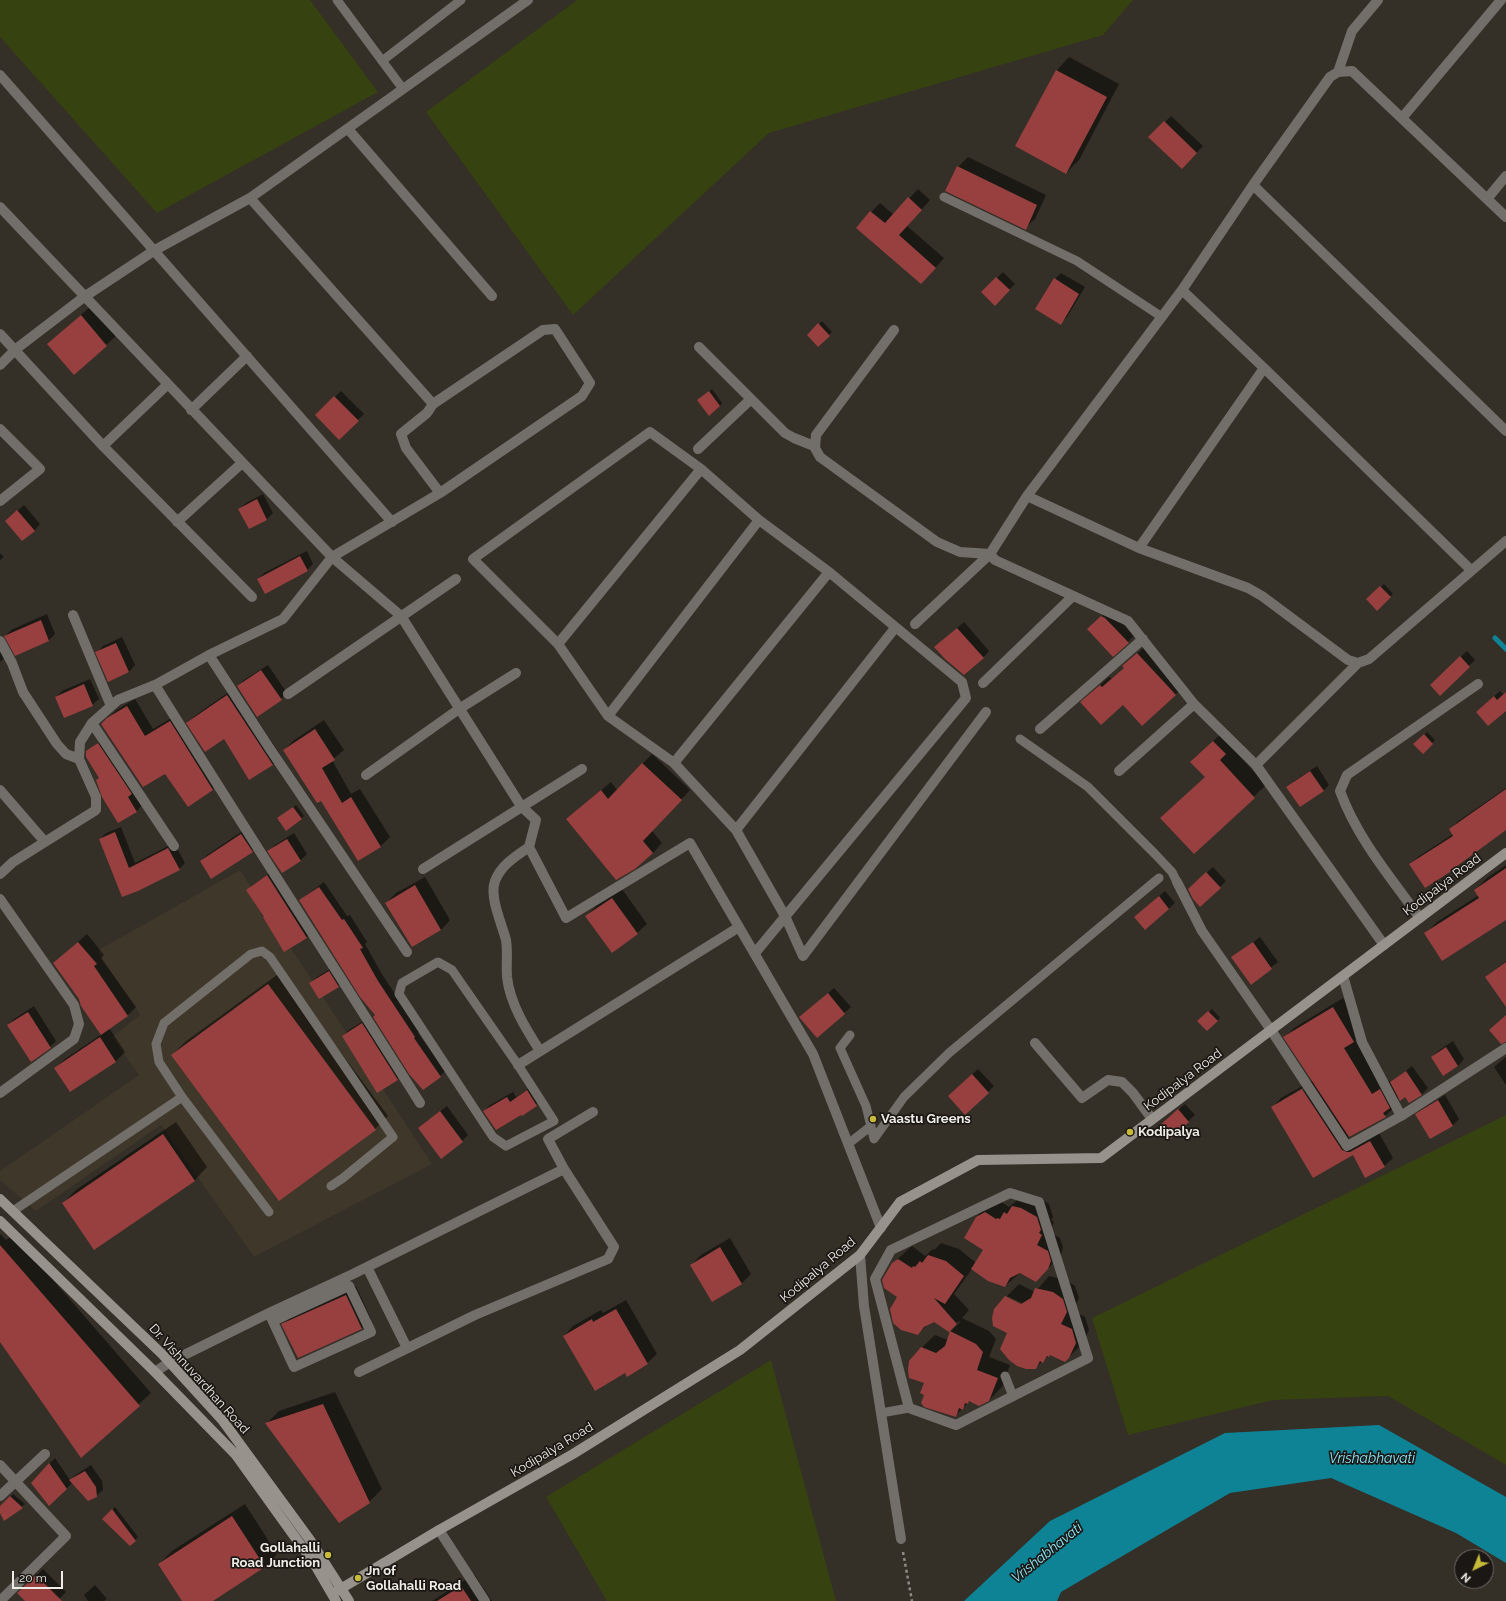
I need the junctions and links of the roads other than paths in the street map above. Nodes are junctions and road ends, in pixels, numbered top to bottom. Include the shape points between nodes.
1 (337, 0) edge
2 (461, 0) edge
3 (528, 0) edge
4 (1378, 0) edge
5 (1501, 0) edge
6 (382, 61) junction
7 (1338, 72) junction
8 (0, 75) edge
9 (403, 89) junction
10 (1402, 118) junction
11 (348, 129) junction
12 (1506, 176) edge
13 (1253, 184) junction
14 (944, 197) dead end
15 (250, 198) junction
16 (1488, 199) junction
17 (0, 207) edge
18 (1506, 217) edge
19 (155, 250) junction
20 (1182, 290) junction
21 (492, 296) dead end
22 (84, 297) junction
23 (1162, 317) junction
24 (894, 330) dead end
25 (0, 334) edge
26 (700, 347) dead end
27 (16, 349) junction
28 (247, 356) junction
29 (0, 365) edge
30 (1264, 368) junction
31 (167, 385) junction
32 (751, 399) junction
33 (433, 404) junction
34 (191, 410) junction
35 (0, 429) edge
36 (1506, 432) edge
37 (103, 446) junction
38 (814, 446) junction
39 (698, 449) dead end
40 (242, 463) junction
41 (701, 469) junction
42 (440, 493) junction
43 (1028, 496) junction
44 (0, 502) edge
45 (759, 520) junction
46 (177, 522) junction
47 (392, 522) junction
48 (1506, 541) edge
49 (1139, 548) junction
50 (990, 554) junction
51 (332, 557) junction
52 (1471, 570) junction
53 (829, 572) junction
54 (456, 579) dead end
55 (252, 596) dead end
56 (1073, 596) junction
57 (73, 615) dead end
58 (401, 616) junction
59 (916, 624) dead end
60 (895, 628) junction
61 (1143, 639) junction
62 (0, 641) edge
63 (558, 644) junction
64 (209, 655) junction
65 (1358, 663) junction
66 (516, 673) dead end
67 (983, 683) dead end
68 (1478, 684) dead end
69 (156, 685) junction
70 (288, 694) dead end
71 (1194, 704) junction
72 (112, 706) junction
73 (459, 709) junction
74 (986, 712) dead end
75 (608, 716) junction
76 (92, 722) junction
77 (1040, 728) dead end
78 (1020, 739) dead end
79 (78, 759) junction
80 (674, 763) junction
81 (1256, 765) junction
82 (582, 769) dead end
83 (1119, 771) dead end
84 (366, 775) dead end
85 (0, 790) edge
86 (521, 806) junction
87 (736, 830) junction
88 (45, 842) junction
89 (174, 846) dead end
90 (530, 847) junction
91 (1506, 853) edge
92 (423, 869) dead end
93 (0, 874) edge
94 (1159, 878) dead end
95 (1177, 882) joint
96 (0, 899) edge
97 (785, 916) junction
98 (1420, 918) junction
99 (739, 927) junction
100 (1384, 945) junction
101 (407, 952) dead end
102 (755, 952) junction
103 (1343, 976) junction
104 (1270, 1030) junction
105 (850, 1035) dead end
106 (1035, 1043) dead end
107 (1506, 1048) edge
108 (540, 1051) junction
109 (518, 1065) junction
110 (0, 1093) edge
111 (182, 1097) junction
112 (420, 1103) dead end
113 (593, 1112) dead end
114 (1400, 1116) junction
115 (1152, 1119) junction
116 (871, 1126) junction
117 (848, 1144) junction
118 (564, 1169) junction
119 (331, 1186) dead end
120 (0, 1199) edge
121 (13, 1210) junction
122 (269, 1212) dead end
123 (0, 1221) edge
124 (881, 1228) junction
125 (860, 1255) junction
126 (367, 1267) junction
127 (271, 1317) junction
128 (407, 1348) junction
129 (170, 1362) junction
130 (155, 1372) junction
131 (359, 1372) dead end
132 (1005, 1376) dead end
133 (1013, 1396) junction
134 (909, 1408) junction
135 (881, 1413) junction
136 (45, 1454) dead end
137 (0, 1465) edge
138 (15, 1481) junction
139 (0, 1496) edge
140 (439, 1530) junction
141 (901, 1539) road end
142 (341, 1588) junction
143 (334, 1597) edge
144 (0, 1601) edge
145 (349, 1601) edge
146 (484, 1601) edge

1 - 6 lane
2 - 6 lane
3 - 9 street
4 - 7 street via 1352,31
5 - 10 street
6 - 9 lane
7 - 10 street via 1352,71
7 - 13 street via 1330,77
8 - 19 street
9 - 11 street
10 - 16 street
11 - 15 street
11 - 21 street
12 - 16 street
13 - 20 street
13 - 36 street
14 - 23 lane via 1077,261
15 - 19 street
15 - 33 street
16 - 18 street
17 - 22 street
19 - 22 street
19 - 28 street
20 - 23 street
20 - 30 street
22 - 27 street
22 - 31 street
23 - 43 street
24 - 38 street via 819,432
25 - 27 street
26 - 32 street
27 - 29 street
27 - 37 street
28 - 34 street
28 - 47 street
30 - 49 street
30 - 52 street
31 - 34 street
31 - 37 street
32 - 38 street via 785,433
32 - 39 street
33 - 42 street via 427,413 401,434 406,448
33 - 42 street via 543,330 555,329 590,383 582,396
34 - 40 street
35 - 44 street via 40,469
37 - 46 street
38 - 50 street via 820,457 938,542 960,552
40 - 46 street
40 - 51 street
41 - 45 street
41 - 63 street
41 - 63 street via 650,432 473,559
42 - 47 street
43 - 49 street
43 - 50 street
45 - 53 street
45 - 75 street
46 - 55 street
47 - 51 street
48 - 52 street
49 - 65 street via 1248,588 1348,660
50 - 56 street via 995,560
50 - 59 street
51 - 58 street
51 - 64 street via 283,620
52 - 65 street via 1369,659
53 - 60 street
53 - 80 street
54 - 58 street
56 - 61 street via 1128,621
56 - 67 street
57 - 72 street
58 - 70 street
58 - 73 street
60 - 87 street
60 - 97 street via 962,682 966,698
61 - 71 street
61 - 77 street
62 - 79 street via 23,692 57,744 66,754
63 - 75 street
64 - 69 street
64 - 101 street
65 - 81 street
66 - 73 street
68 - 98 street via 1347,775 1340,791 1359,832
69 - 72 street via 118,700
69 - 112 street
71 - 81 street
71 - 83 street
72 - 76 street
73 - 84 street
73 - 86 street
74 - 97 street via 803,956
75 - 80 street
76 - 79 street via 80,742
76 - 89 street
78 - 95 lane via 1088,787 1172,872
79 - 88 street via 96,798 96,810
80 - 87 street
81 - 100 street
82 - 86 street
85 - 88 street
86 - 90 street via 536,820
86 - 92 street
87 - 97 street
88 - 93 street via 12,862
90 - 99 street via 566,918 690,843
90 - 108 street via 501,870 495,882 494,897 506,942 507,978 518,1015
91 - 98 main road, Kodipalya Road
94 - 116 lane via 949,1053 904,1097 874,1139
95 - 104 street via 1202,931
96 - 110 street via 74,1005 79,1024 74,1039
97 - 102 street
98 - 100 main road, Kodipalya Road
99 - 102 street
99 - 108 street
100 - 103 main road, Kodipalya Road
102 - 117 street via 813,1054
103 - 104 main road, Kodipalya Road
103 - 114 street via 1362,1042
104 - 114 street via 1347,1146
104 - 115 main road, Kodipalya Road
105 - 116 lane via 840,1048 866,1106
106 - 115 street via 1082,1098 1108,1080 1122,1082
107 - 114 street
108 - 109 street
109 - 109 lane via 554,1121 506,1146 493,1137 398,994 402,983 438,962 452,970
111 - 119 lane via 159,1062 156,1044 164,1023 251,954 262,951 270,958 393,1137
111 - 121 lane
111 - 122 lane
113 - 118 street via 548,1139
115 - 124 main road, Kodipalya Road via 1101,1158 978,1160 900,1202
116 - 117 lane
117 - 124 street
118 - 126 street
118 - 128 street via 614,1247 608,1259 475,1314
120 - 121 main road, Dr. Vishnuvardhan Road
121 - 129 main road, Dr. Vishnuvardhan Road
123 - 130 main road, Dr. Vishnuvardhan Road
124 - 125 main road, Kodipalya Road
125 - 135 street via 864,1306
125 - 140 main road, Kodipalya Road via 740,1350 573,1454
126 - 127 street
126 - 128 street
127 - 127 street via 294,1366 371,1332 349,1286
127 - 129 street
128 - 131 street
129 - 130 street
129 - 142 main road, Dr. Vishnuvardhan Road via 223,1421 245,1450
130 - 143 main road, Dr. Vishnuvardhan Road via 236,1455 315,1565
132 - 133 lane
133 - 134 street via 956,1425
133 - 134 street via 1088,1358 1040,1202 1010,1193 891,1250 875,1279
134 - 135 lane
135 - 141 street
136 - 138 street
137 - 138 street
138 - 139 street
138 - 144 street via 66,1536
140 - 142 main road, Kodipalya Road
140 - 146 street
142 - 143 main road, Kodipalya Road
142 - 145 main road, Dr. Vishnuvardhan Road

